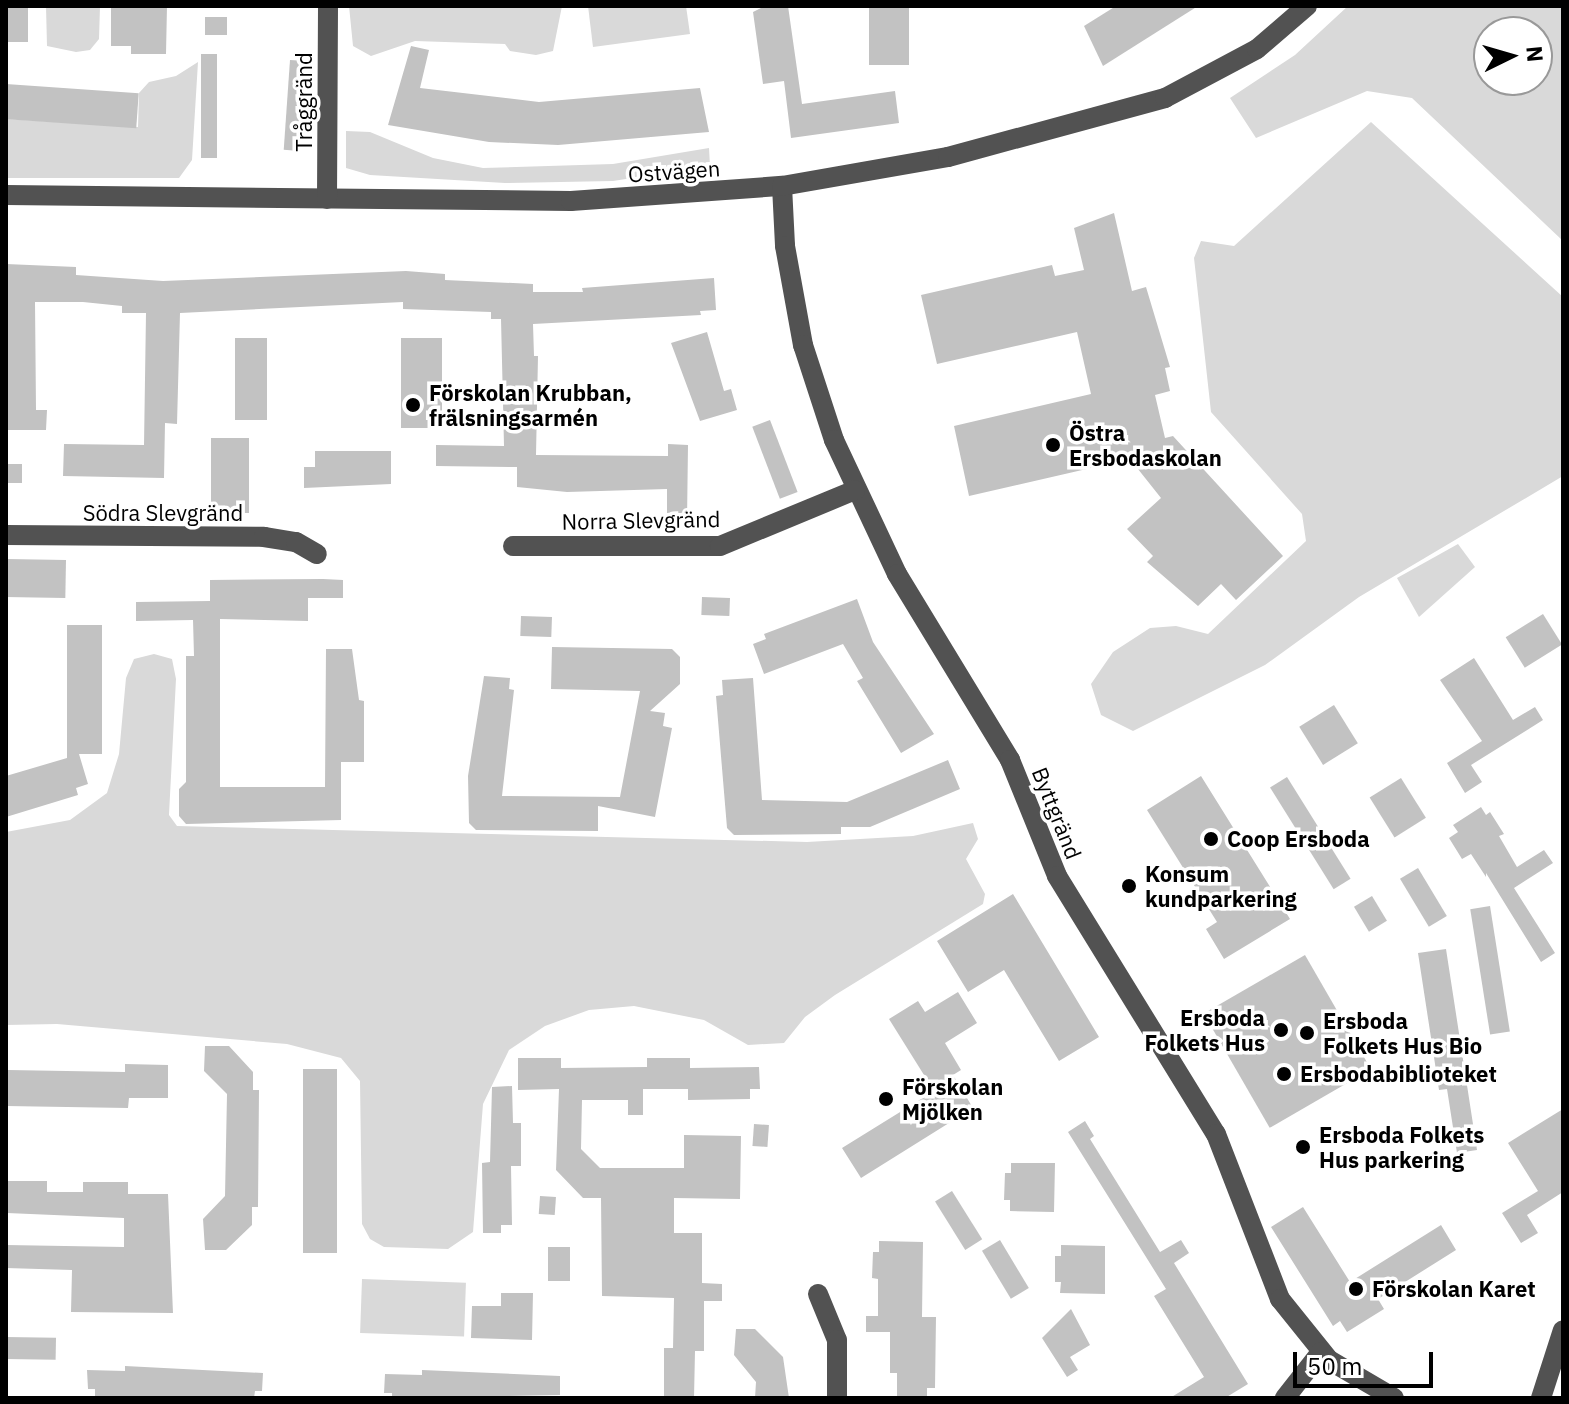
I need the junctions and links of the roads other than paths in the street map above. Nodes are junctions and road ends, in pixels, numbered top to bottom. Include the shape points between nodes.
1 (328, 6) edge
2 (1307, 6) edge
3 (782, 186) junction
4 (6, 195) edge
5 (327, 199) junction
6 (855, 490) junction
7 (6, 535) edge
8 (513, 546) dead end
9 (317, 554) dead end
10 (818, 1294) dead end
11 (1563, 1330) edge
12 (1321, 1352) junction
13 (837, 1398) edge
14 (1285, 1398) edge
15 (1394, 1398) edge
16 (1541, 1398) edge

1 - 5 street, Tråggränd
2 - 3 street, Ostvägen via 1257,49 1165,98 948,157
3 - 5 street, Ostvägen via 571,201
3 - 6 street, Byttgränd via 785,246 803,345
4 - 5 street, Ostvägen
6 - 8 street, Norra Slevgränd via 720,546
6 - 12 street, Byttgränd via 897,574 1010,760 1057,876 1216,1134 1280,1299
7 - 9 street, Södra Slevgränd via 264,537 296,542
10 - 13 street via 837,1340
11 - 16 street
12 - 14 street
12 - 15 street, Byttgränd via 1359,1381

